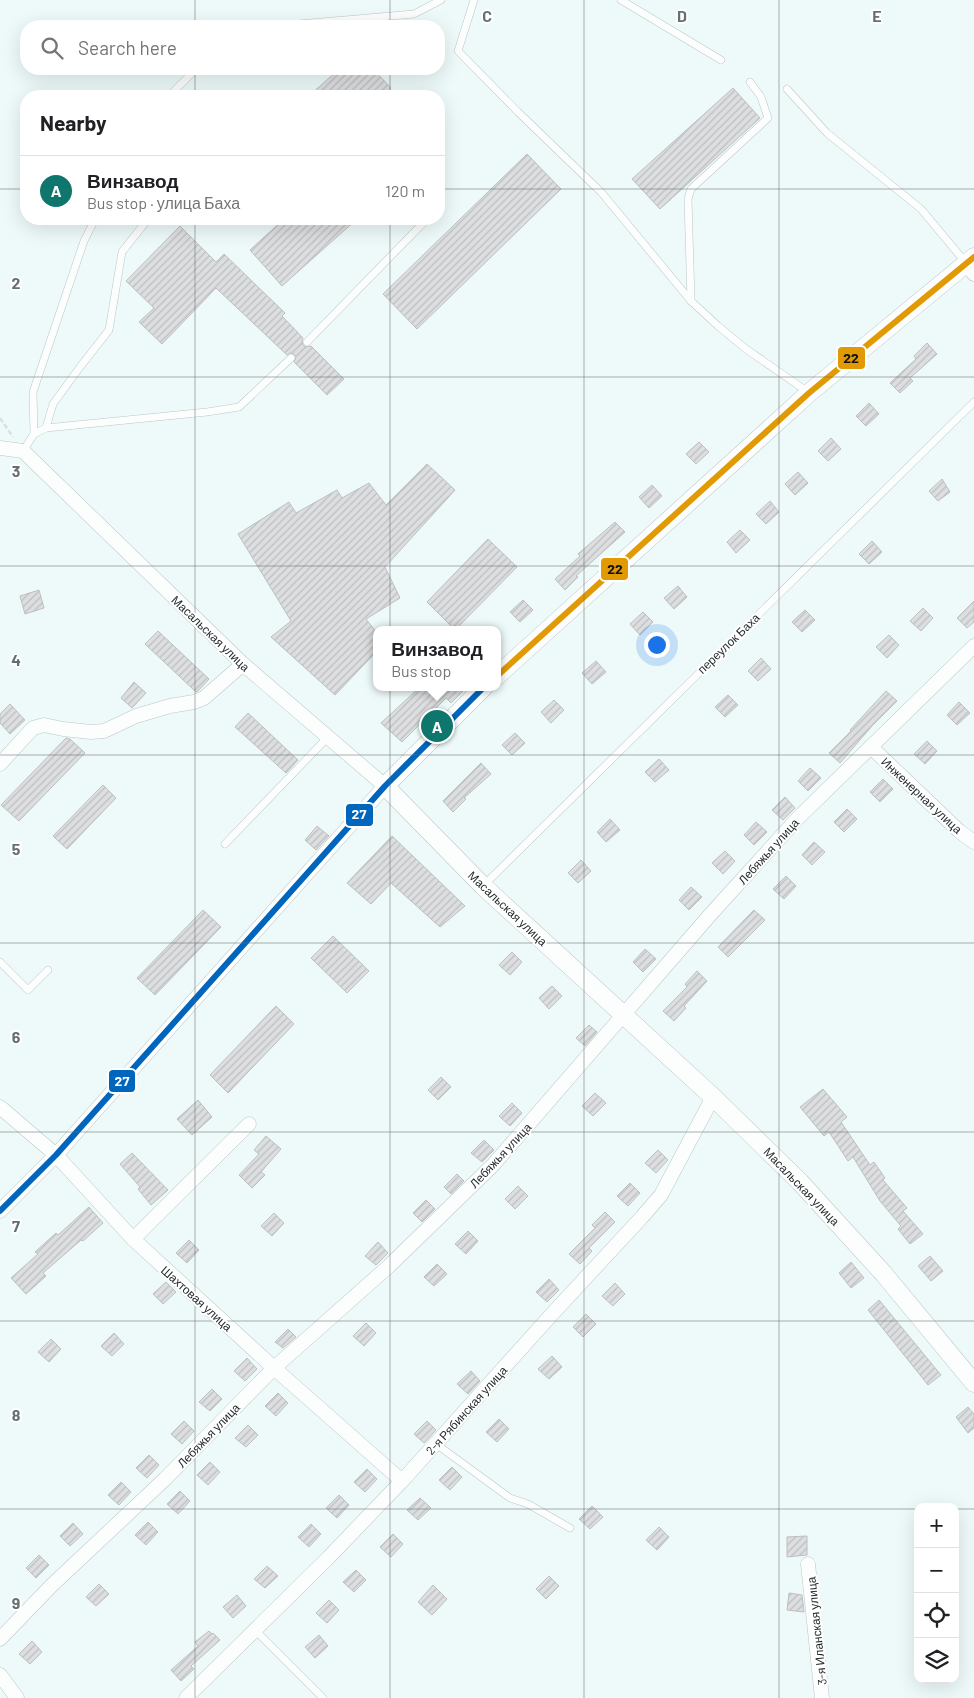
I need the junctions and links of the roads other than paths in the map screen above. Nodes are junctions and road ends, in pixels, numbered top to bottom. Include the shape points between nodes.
1 (442, 0) edge
2 (474, 0) edge
3 (622, 0) edge
4 (345, 20) edge
5 (720, 60) dead end
6 (190, 75) edge
7 (750, 82) dead end
8 (786, 89) dead end
9 (175, 90) edge
10 (92, 225) edge
11 (143, 225) edge
12 (421, 225) edge
13 (971, 264) edge
14 (691, 301) junction
15 (307, 342) dead end
16 (291, 358) dead end
17 (809, 392) junction
18 (974, 402) edge
19 (46, 428) junction
20 (34, 434) junction
21 (0, 448) edge
22 (23, 452) junction
23 (974, 646) edge
24 (243, 664) junction
25 (501, 672) edge
26 (480, 691) edge
27 (328, 737) junction
28 (871, 747) junction
29 (0, 764) edge
30 (385, 786) junction
31 (974, 842) edge
32 (225, 844) dead end
33 (484, 886) junction
34 (0, 962) edge
35 (48, 970) dead end
36 (625, 1015) junction
37 (714, 1097) junction
38 (0, 1106) edge
39 (249, 1124) dead end
40 (56, 1155) junction
41 (0, 1211) edge
42 (133, 1239) junction
43 (274, 1368) junction
44 (974, 1383) edge
45 (436, 1444) junction
46 (402, 1481) junction
47 (570, 1528) dead end
48 (808, 1564) dead end
49 (255, 1630) junction
50 (0, 1639) edge
51 (0, 1675) edge
52 (17, 1698) edge
53 (186, 1698) edge
54 (323, 1698) edge
55 (822, 1698) edge

1 - 4 lane via 414,14
2 - 14 lane via 458,50 601,192
3 - 5 lane
6 - 9 lane
7 - 14 lane via 761,97 768,118 691,189 688,199
8 - 13 lane via 827,133 922,209
10 - 20 lane via 32,392
11 - 19 lane via 122,252 109,330 53,404
12 - 15 lane
13 - 17 street
14 - 17 lane via 746,349
16 - 19 lane via 239,406
17 - 25 street
18 - 33 lane, переулок Баха
19 - 20 lane
20 - 22 lane
21 - 22 street
22 - 24 street, Масальская улица
23 - 28 street, Лебяжья улица
24 - 27 street, Масальская улица
24 - 29 street via 204,698 136,716 104,730 91,732 44,725 33,728
26 - 30 street
27 - 30 street, Масальская улица
27 - 32 lane
28 - 31 street, Инженерная улица
28 - 36 street, Лебяжья улица via 796,820
30 - 33 street, Масальская улица
30 - 40 street
33 - 36 street, Масальская улица
34 - 35 lane via 28,990
36 - 37 street, Масальская улица
36 - 43 street, Лебяжья улица via 493,1165 389,1266
37 - 44 street, Масальская улица via 800,1182 883,1273
37 - 45 street, 2-я Рябинская улица via 661,1195
38 - 40 street, Шахтовая улица
39 - 42 street
40 - 41 street
40 - 42 street, Шахтовая улица
42 - 43 street, Шахтовая улица
43 - 46 street, Шахтовая улица
43 - 50 street, Лебяжья улица
45 - 46 street, 2-я Рябинская улица
45 - 47 lane via 510,1498 528,1504
46 - 49 street, 2-я Рябинская улица
48 - 55 street, 3-я Иланская улица
49 - 53 street, 2-я Рябинская улица
49 - 54 lane
51 - 52 street

